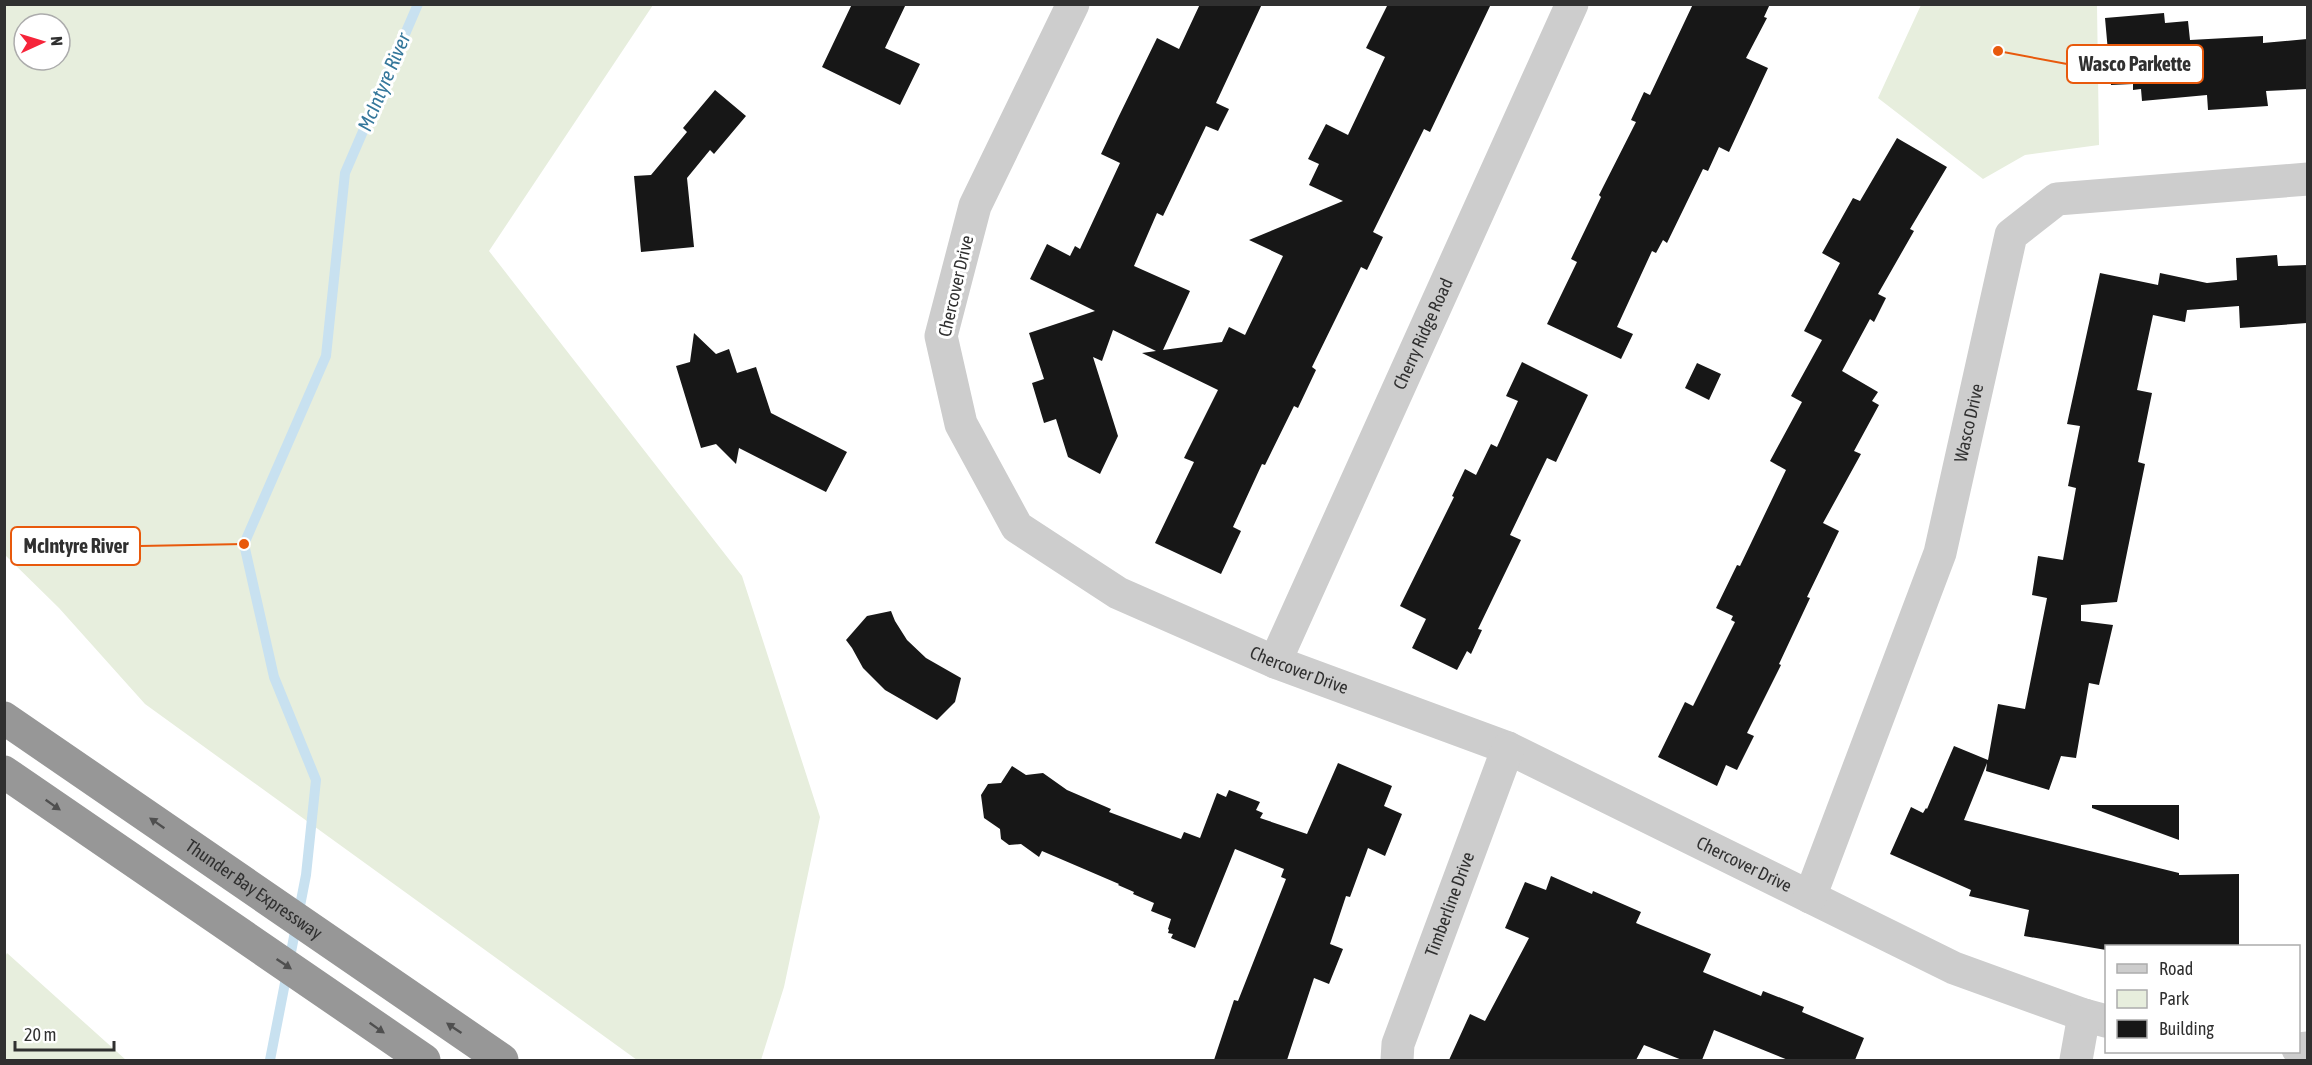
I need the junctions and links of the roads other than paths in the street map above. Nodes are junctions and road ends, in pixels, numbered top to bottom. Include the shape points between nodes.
1 (1073, 4) edge
2 (1572, 4) edge
3 (2307, 179) edge
4 (1275, 662) junction
5 (4, 718) edge
6 (1508, 748) junction
7 (4, 772) edge
8 (1810, 897) junction
9 (2095, 1018) edge
10 (424, 1060) edge
11 (502, 1060) edge
12 (1397, 1060) edge
13 (2076, 1060) edge

1 - 4 street, Chercover Drive via 975,206 941,336 961,424 1017,527 1118,592
2 - 4 street, Cherry Ridge Road
3 - 8 street, Wasco Drive via 2057,200 2011,235 1940,553
4 - 6 street, Chercover Drive
11 -> 5 highway, Thunder Bay Expressway
6 - 8 street, Chercover Drive
6 - 12 street, Timberline Drive via 1398,1044
7 -> 10 highway
8 - 9 street, Chercover Drive via 1954,968
9 - 13 street

